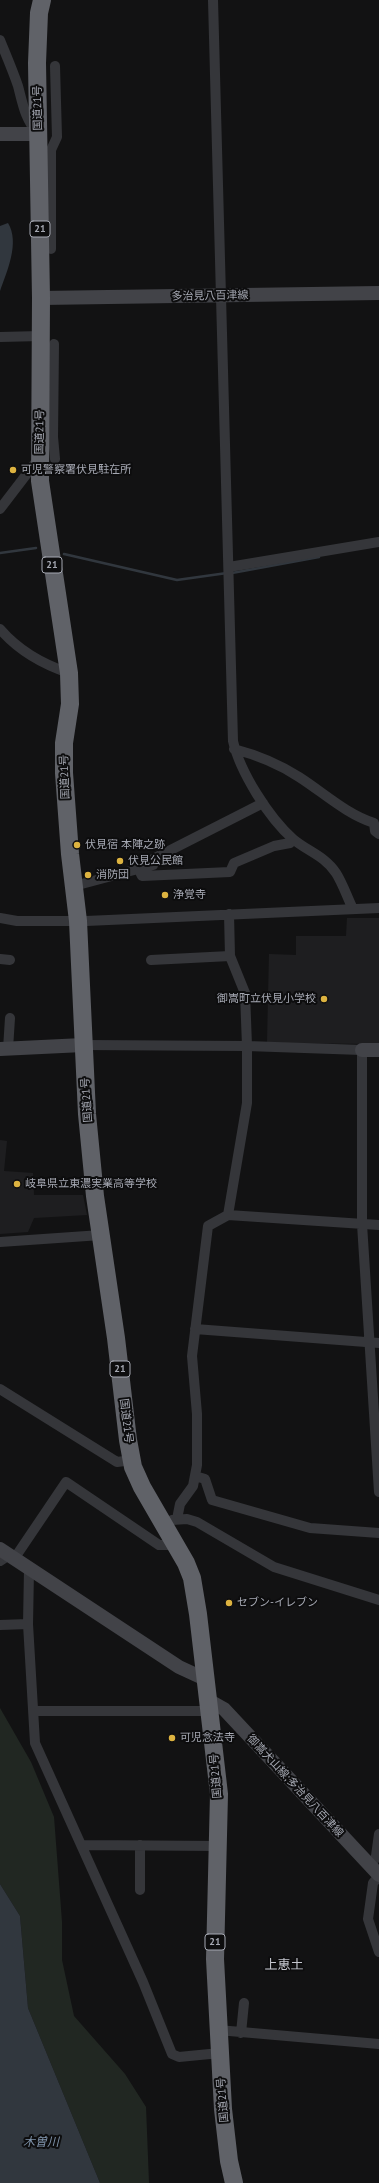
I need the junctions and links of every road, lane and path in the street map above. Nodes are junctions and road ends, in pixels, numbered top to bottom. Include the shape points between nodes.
1 (42, 0) edge
2 (213, 0) edge
3 (0, 40) edge
4 (55, 66) dead end
5 (0, 134) edge
6 (38, 134) junction
7 (52, 249) dead end
8 (379, 293) edge
9 (221, 296) junction
10 (41, 298) junction
11 (0, 337) edge
12 (47, 340) junction
13 (47, 458) junction
14 (0, 509) edge
15 (379, 542) edge
16 (229, 567) junction
17 (0, 629) edge
18 (69, 673) junction
19 (234, 749) junction
20 (264, 803) junction
21 (379, 834) edge
22 (294, 840) junction
23 (139, 870) junction
24 (74, 886) junction
25 (379, 908) edge
26 (353, 909) junction
27 (229, 914) junction
28 (0, 918) edge
29 (78, 921) junction
30 (230, 956) junction
31 (152, 960) dead end
32 (10, 1018) dead end
33 (83, 1045) junction
34 (248, 1046) junction
35 (4, 1049) edge
36 (362, 1050) junction
37 (379, 1050) edge
38 (228, 1215) junction
39 (362, 1224) junction
40 (379, 1225) edge
41 (101, 1235) junction
42 (0, 1242) edge
43 (195, 1329) junction
44 (374, 1343) edge
45 (0, 1389) edge
46 (377, 1412) edge
47 (132, 1460) junction
48 (195, 1476) junction
49 (379, 1492) edge
50 (170, 1520) junction
51 (379, 1533) edge
52 (177, 1545) junction
53 (6, 1556) edge
54 (28, 1570) junction
55 (379, 1600) edge
56 (28, 1624) junction
57 (0, 1625) edge
58 (205, 1679) junction
59 (209, 1706) junction
60 (34, 1711) junction
61 (379, 1834) edge
62 (82, 1845) junction
63 (140, 1845) junction
64 (219, 1846) junction
65 (376, 1873) edge
66 (140, 1890) dead end
67 (379, 1952) edge
68 (244, 2003) dead end
69 (218, 2030) junction
70 (241, 2033) junction
71 (379, 2044) edge
72 (220, 2053) junction
73 (234, 2183) edge

1 - 6 highway, 国道21号 / 21 via 37,63
2 - 9 street
3 - 6 street via 17,85 24,113
4 - 7 street via 57,137 51,150
5 - 6 main road
6 - 10 highway, 国道21号 / 21
8 - 9 main road, 多治見八百津線
9 - 10 main road, 多治見八百津線
9 - 16 street
10 - 12 highway, 国道21号 / 21
11 - 12 street
12 - 13 highway, 国道21号 / 21
13 - 14 street
13 - 18 highway, 国道21号 / 21 via 42,505
15 - 16 street
16 - 19 street
17 - 18 street via 36,659
18 - 24 highway, 国道21号 / 21 via 70,704 64,743 64,773
19 - 20 street via 237,760
19 - 21 street via 259,756 298,776 358,818 374,823 375,831
20 - 22 street
20 - 23 street via 153,859 153,865
22 - 23 street via 234,863 230,872 142,876
22 - 26 street via 317,855 336,873
23 - 24 street
24 - 29 highway, 国道21号 / 21
25 - 26 street
26 - 27 street
27 - 29 street
27 - 30 street
28 - 29 street via 17,921
29 - 33 highway, 国道21号 / 21
30 - 31 street
30 - 34 street via 245,993
32 - 35 street
33 - 34 street
33 - 35 main road
33 - 41 highway, 国道21号 / 21 via 87,1114
34 - 36 street
34 - 38 street via 247,1103
36 - 37 main road
36 - 39 street
38 - 39 street
38 - 43 street via 208,1226
39 - 40 street
39 - 44 street
41 - 42 street
41 - 47 highway, 国道21号 / 21
43 - 44 street
43 - 48 street via 192,1356 197,1414
44 - 46 street
45 - 47 street via 117,1462
46 - 49 street
47 - 50 highway, 国道21号 / 21 via 142,1487
48 - 50 street via 193,1486
48 - 51 street via 205,1479 212,1500 246,1511 269,1515 310,1528
50 - 52 highway, 国道21号 / 21
50 - 55 street via 197,1522 274,1567
52 - 53 street via 160,1545 66,1482
52 - 58 highway, 国道21号 / 21 via 192,1578
53 - 54 main road
54 - 56 street
54 - 58 main road via 179,1667
56 - 57 street
56 - 60 street
58 - 59 highway, 国道21号 / 21
59 - 60 street
59 - 64 highway, 国道21号 / 21 via 219,1794
59 - 65 main road, 御嵩犬山線;多治見八百津線 via 224,1709
60 - 62 street via 35,1743
61 - 65 street
62 - 63 street
62 - 72 street via 172,2054 179,2057
63 - 64 street
63 - 66 street
64 - 69 highway, 国道21号 / 21 via 214,1951
65 - 67 street via 368,1919
68 - 70 street
69 - 70 street
69 - 72 highway, 国道21号 / 21
70 - 71 street
72 - 73 highway, 国道21号 / 21 via 225,2124

